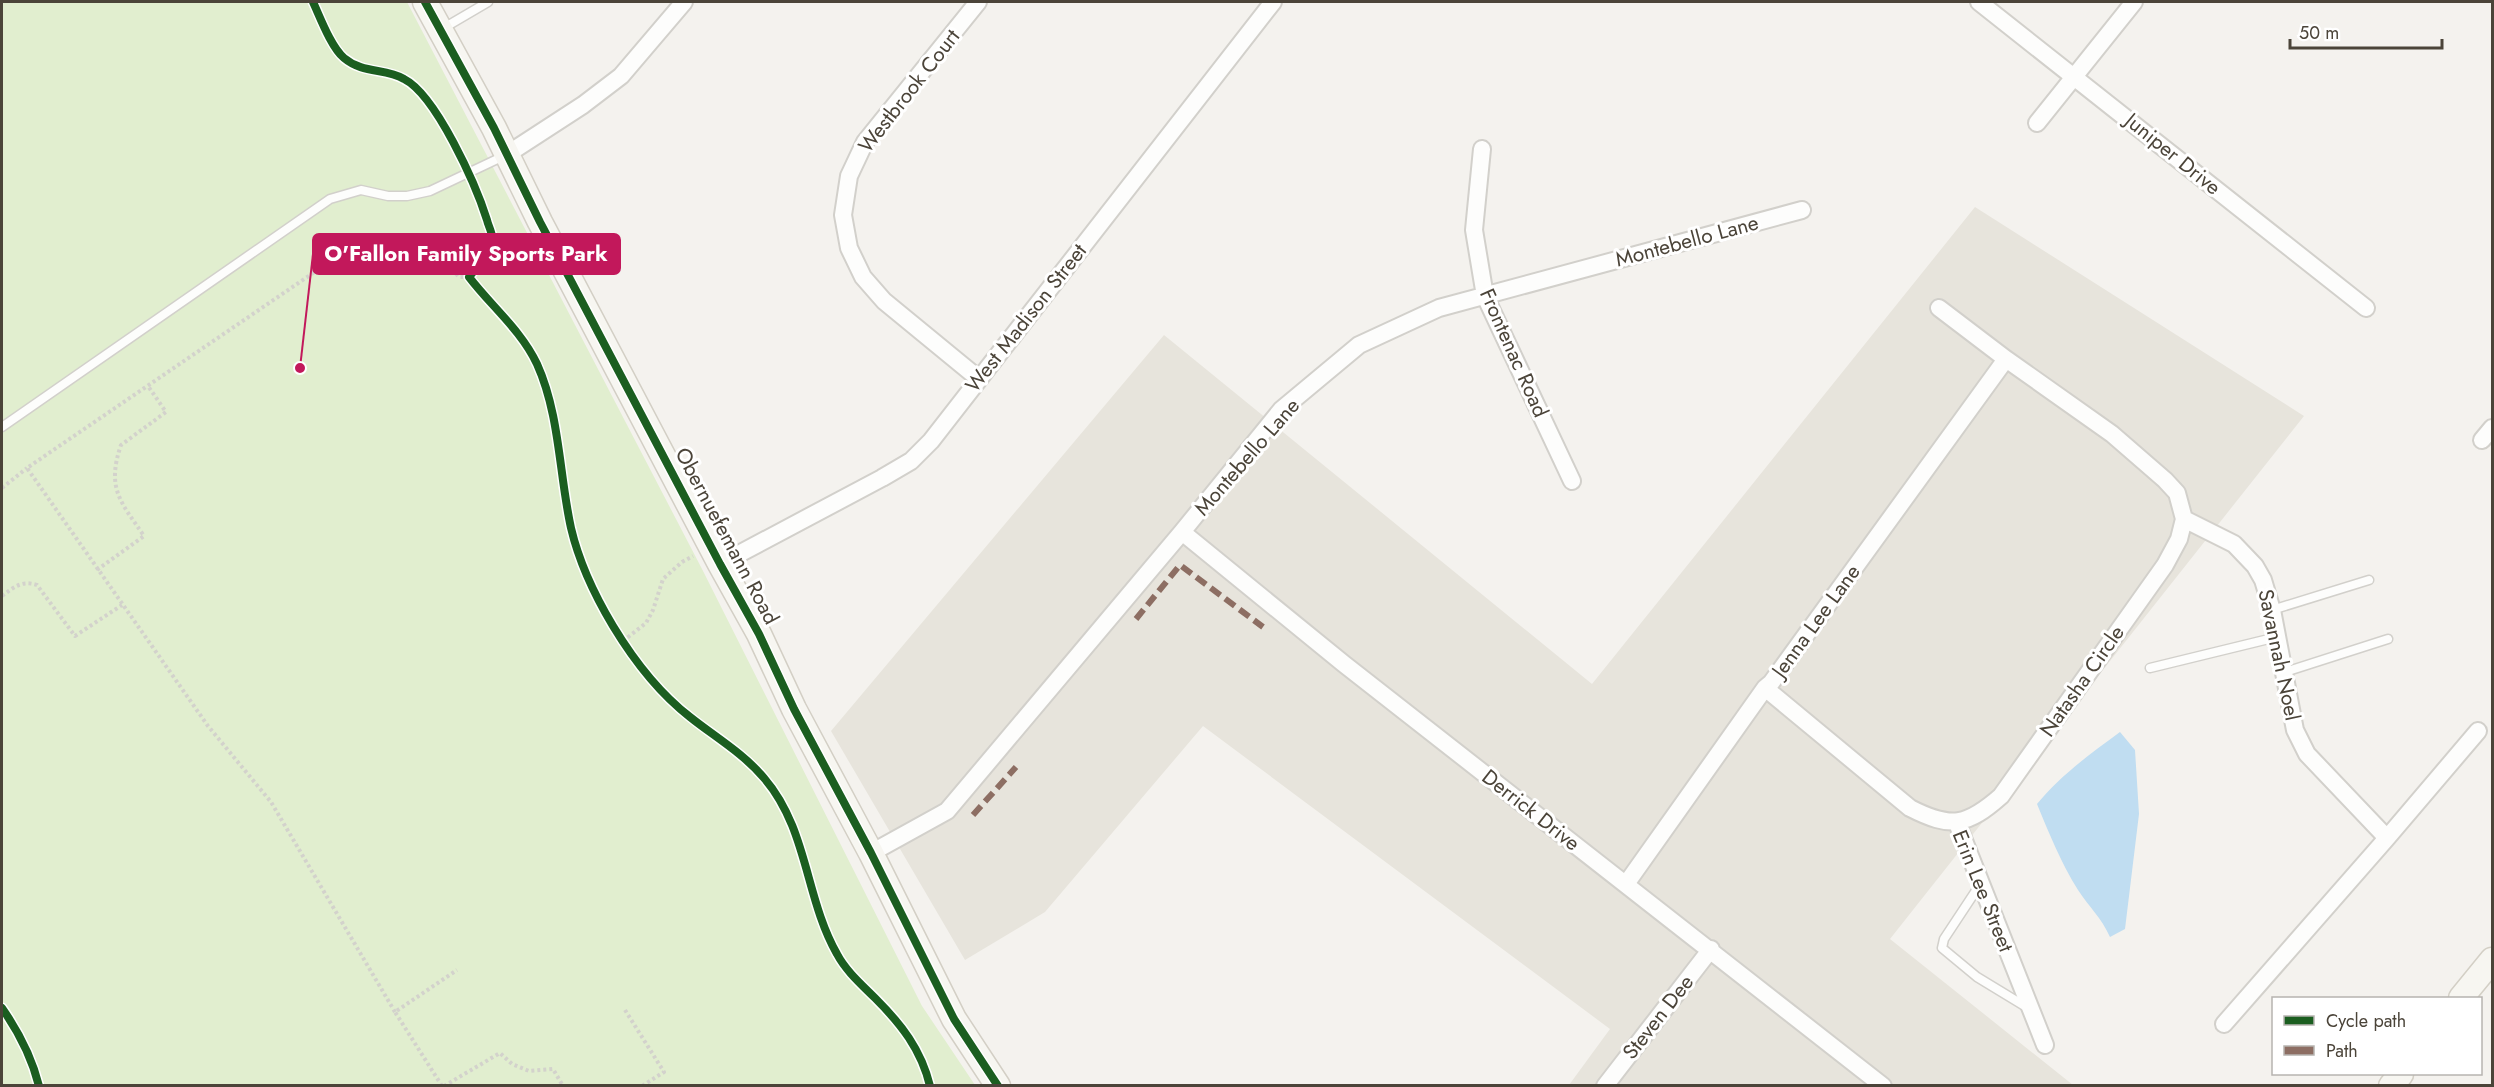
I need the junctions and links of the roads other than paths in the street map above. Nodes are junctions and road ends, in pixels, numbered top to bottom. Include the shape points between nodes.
1 (425, 2) edge
2 (488, 2) edge
3 (684, 2) edge
4 (978, 2) edge
5 (1273, 2) edge
6 (1979, 2) edge
7 (2134, 2) edge
8 (441, 29) junction
9 (2075, 75) junction
10 (2037, 123) dead end
11 (1482, 149) dead end
12 (506, 155) junction
13 (1802, 210) dead end
14 (1485, 296) junction
15 (1939, 308) dead end
16 (2366, 308) dead end
17 (2006, 359) junction
18 (979, 379) junction
19 (2, 427) edge
20 (1572, 481) dead end
21 (2184, 519) junction
22 (1182, 532) junction
23 (720, 564) junction
24 (2369, 580) dead end
25 (2272, 610) junction
26 (2277, 637) junction
27 (2388, 639) dead end
28 (2150, 668) dead end
29 (2285, 672) junction
30 (1765, 688) junction
31 (2478, 730) dead end
32 (1957, 823) junction
33 (2388, 838) junction
34 (871, 853) junction
35 (1981, 883) junction
36 (1626, 884) junction
37 (1711, 949) junction
38 (2493, 960) edge
39 (2464, 997) edge
40 (2031, 1009) junction
41 (2224, 1024) dead end
42 (2046, 1046) dead end
43 (998, 1086) edge
44 (1605, 1086) edge
45 (1883, 1086) edge

1 - 8 street, Obernuefemann Road
2 - 8 lane
3 - 12 street via 621,76
4 - 18 street, Westbrook Court via 865,142 849,176 843,215 849,248 863,277 884,301
5 - 18 street, West Madison Street
6 - 9 street, Juniper Drive
7 - 9 street
8 - 12 street, Obernuefemann Road
9 - 10 street
9 - 16 street, Juniper Drive
11 - 14 street, Frontenac Road via 1474,230
12 - 19 lane via 430,191 388,196 361,190 330,199
12 - 23 street, Obernuefemann Road
13 - 14 street, Montebello Lane
14 - 20 street, Frontenac Road
14 - 22 street, Montebello Lane via 1439,308 1359,345 1281,410
15 - 17 street
17 - 21 street via 2112,434 2165,480 2177,494
17 - 30 street, Jenna Lee Lane
18 - 23 street, West Madison Street via 911,461
21 - 25 street, Savannah Noel via 2234,544 2263,580
21 - 32 street, Natasha Circle via 2165,566 2001,796 1981,813
22 - 34 street, Montebello Lane via 947,811
22 - 36 street, Derrick Drive
23 - 34 street, Obernuefemann Road
24 - 25 lane
25 - 26 street, Savannah Noel
26 - 28 lane
26 - 29 street, Savannah Noel
27 - 29 lane
29 - 33 street, Savannah Noel via 2295,730 2307,754
30 - 32 street, Erin Lee Street via 1910,808 1932,819
30 - 36 street, Jenna Lee Lane
31 - 33 street
32 - 35 street, Erin Lee Street
33 - 41 street
34 - 43 street, Obernuefemann Road via 954,1019
35 - 40 street, Erin Lee Street
35 - 40 lane via 1942,948 1977,977
36 - 37 street, Derrick Drive
37 - 44 street, Steven Dee
37 - 45 street, Derrick Drive
38 - 39 street
40 - 42 street, Erin Lee Street

